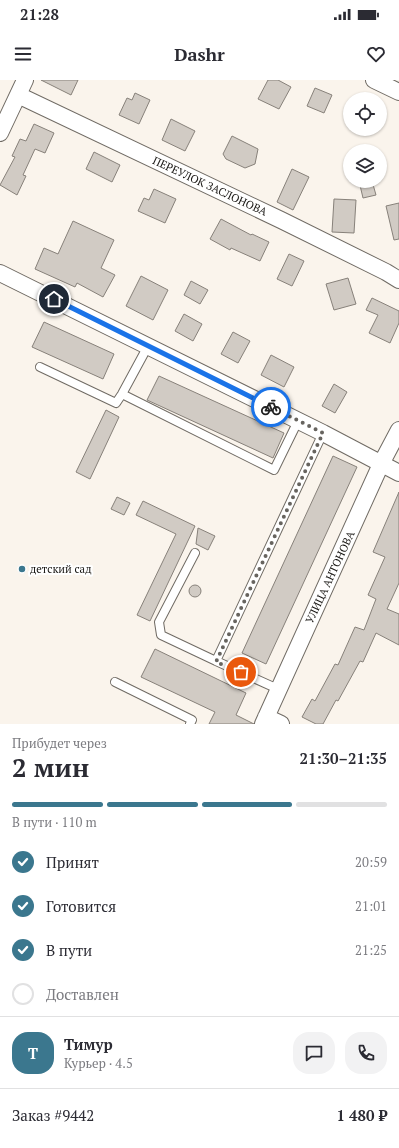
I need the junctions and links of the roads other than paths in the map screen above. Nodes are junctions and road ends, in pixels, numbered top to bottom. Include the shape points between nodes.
1 (25, 80) edge
2 (374, 80) edge
3 (399, 92) edge
4 (18, 95) junction
5 (0, 133) edge
6 (0, 273) edge
7 (399, 280) edge
8 (148, 346) junction
9 (40, 367) dead end
10 (122, 394) junction
11 (298, 421) junction
12 (399, 430) edge
13 (323, 433) junction
14 (381, 464) junction
15 (399, 473) edge
16 (195, 553) dead end
17 (216, 662) junction
18 (115, 682) dead end
19 (278, 689) junction
20 (270, 722) edge
21 (190, 724) edge

1 - 4 street
2 - 3 street
4 - 5 street
4 - 7 street, ПЕРЕУЛОК ЗАСЛОНОВА via 281,220
6 - 8 street
8 - 10 lane
8 - 11 street
9 - 10 lane via 116,403
10 - 11 lane via 274,470
11 - 13 street
12 - 14 street, УЛИЦА АНТОНОВА
13 - 14 street
13 - 17 lane
14 - 15 street
14 - 19 street, УЛИЦА АНТОНОВА
16 - 17 lane via 159,622 161,635
17 - 19 lane
18 - 21 lane via 192,720
19 - 20 street, УЛИЦА АНТОНОВА

